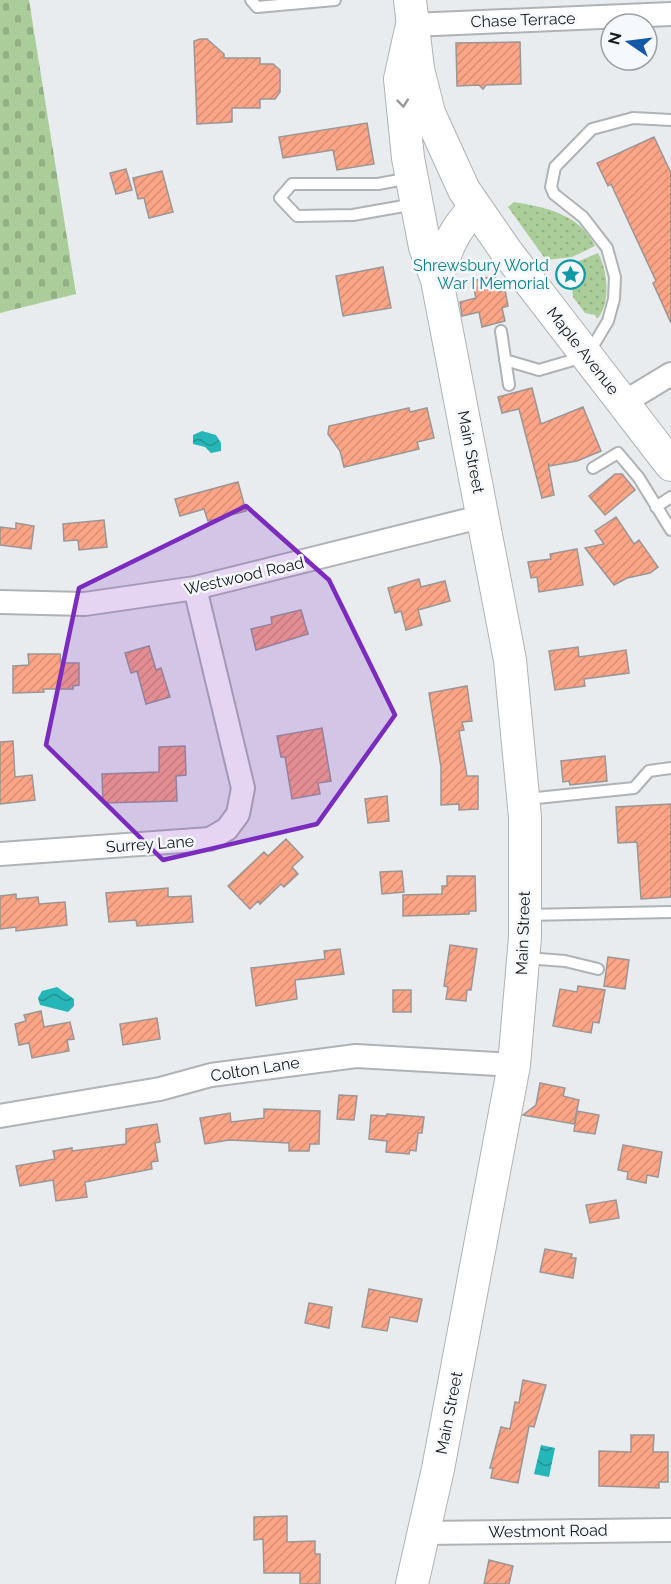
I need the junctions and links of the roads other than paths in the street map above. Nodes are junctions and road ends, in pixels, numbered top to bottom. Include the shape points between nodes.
1 (251, 0) edge
2 (334, 0) edge
3 (411, 12) edge
4 (671, 14) edge
5 (671, 120) edge
6 (469, 199) junction
7 (415, 200) junction
8 (437, 280) junction
9 (501, 331) dead end
10 (586, 356) junction
11 (505, 360) junction
12 (671, 374) edge
13 (509, 385) dead end
14 (623, 403) junction
15 (671, 465) edge
16 (593, 468) dead end
17 (671, 498) edge
18 (656, 507) junction
19 (484, 516) junction
20 (671, 530) edge
21 (195, 588) junction
22 (0, 602) edge
23 (671, 768) edge
24 (524, 799) junction
25 (0, 854) edge
26 (671, 912) edge
27 (524, 915) junction
28 (523, 958) junction
29 (598, 969) dead end
30 (513, 1065) junction
31 (0, 1116) edge
32 (671, 1530) edge
33 (424, 1533) junction
34 (412, 1584) edge

1 - 2 lane via 257,7
3 - 4 street, Chase Terrace
3 - 6 main road via 418,69 429,113
3 -> 7 main road, Main Street via 400,79
5 - 10 lane via 633,118 592,129 555,166 551,187 554,194 583,217 608,248 615,277 608,321
6 - 7 main road via 441,195 428,205
6 - 8 main road, Main Street via 445,250
6 - 10 main road, Maple Avenue
7 - 7 lane via 378,184 292,184 280,198 297,216 353,215
7 - 8 main road, Main Street via 424,247
8 - 19 main road, Main Street
9 - 11 lane
10 - 11 lane via 540,370
10 - 14 main road, Maple Avenue
11 - 13 lane
12 - 14 street
14 - 15 main road, Maple Avenue
16 - 18 lane via 618,453
17 - 18 lane
18 - 20 lane
19 - 21 street, Westwood Road
19 - 24 main road, Main Street via 510,660
21 - 22 street, Westwood Road via 85,604
21 - 25 street, Surrey Lane via 240,768 243,788 238,814 227,829 210,839
23 - 24 lane via 649,771 634,788
24 - 27 main road, Main Street
26 - 27 lane
27 - 28 main road, Main Street
28 - 29 lane via 565,961
28 - 30 main road, Main Street
30 - 31 street, Colton Lane via 356,1056 211,1075 160,1089
30 - 33 main road, Main Street
32 - 33 street, Westmont Road
33 - 34 main road, Main Street

